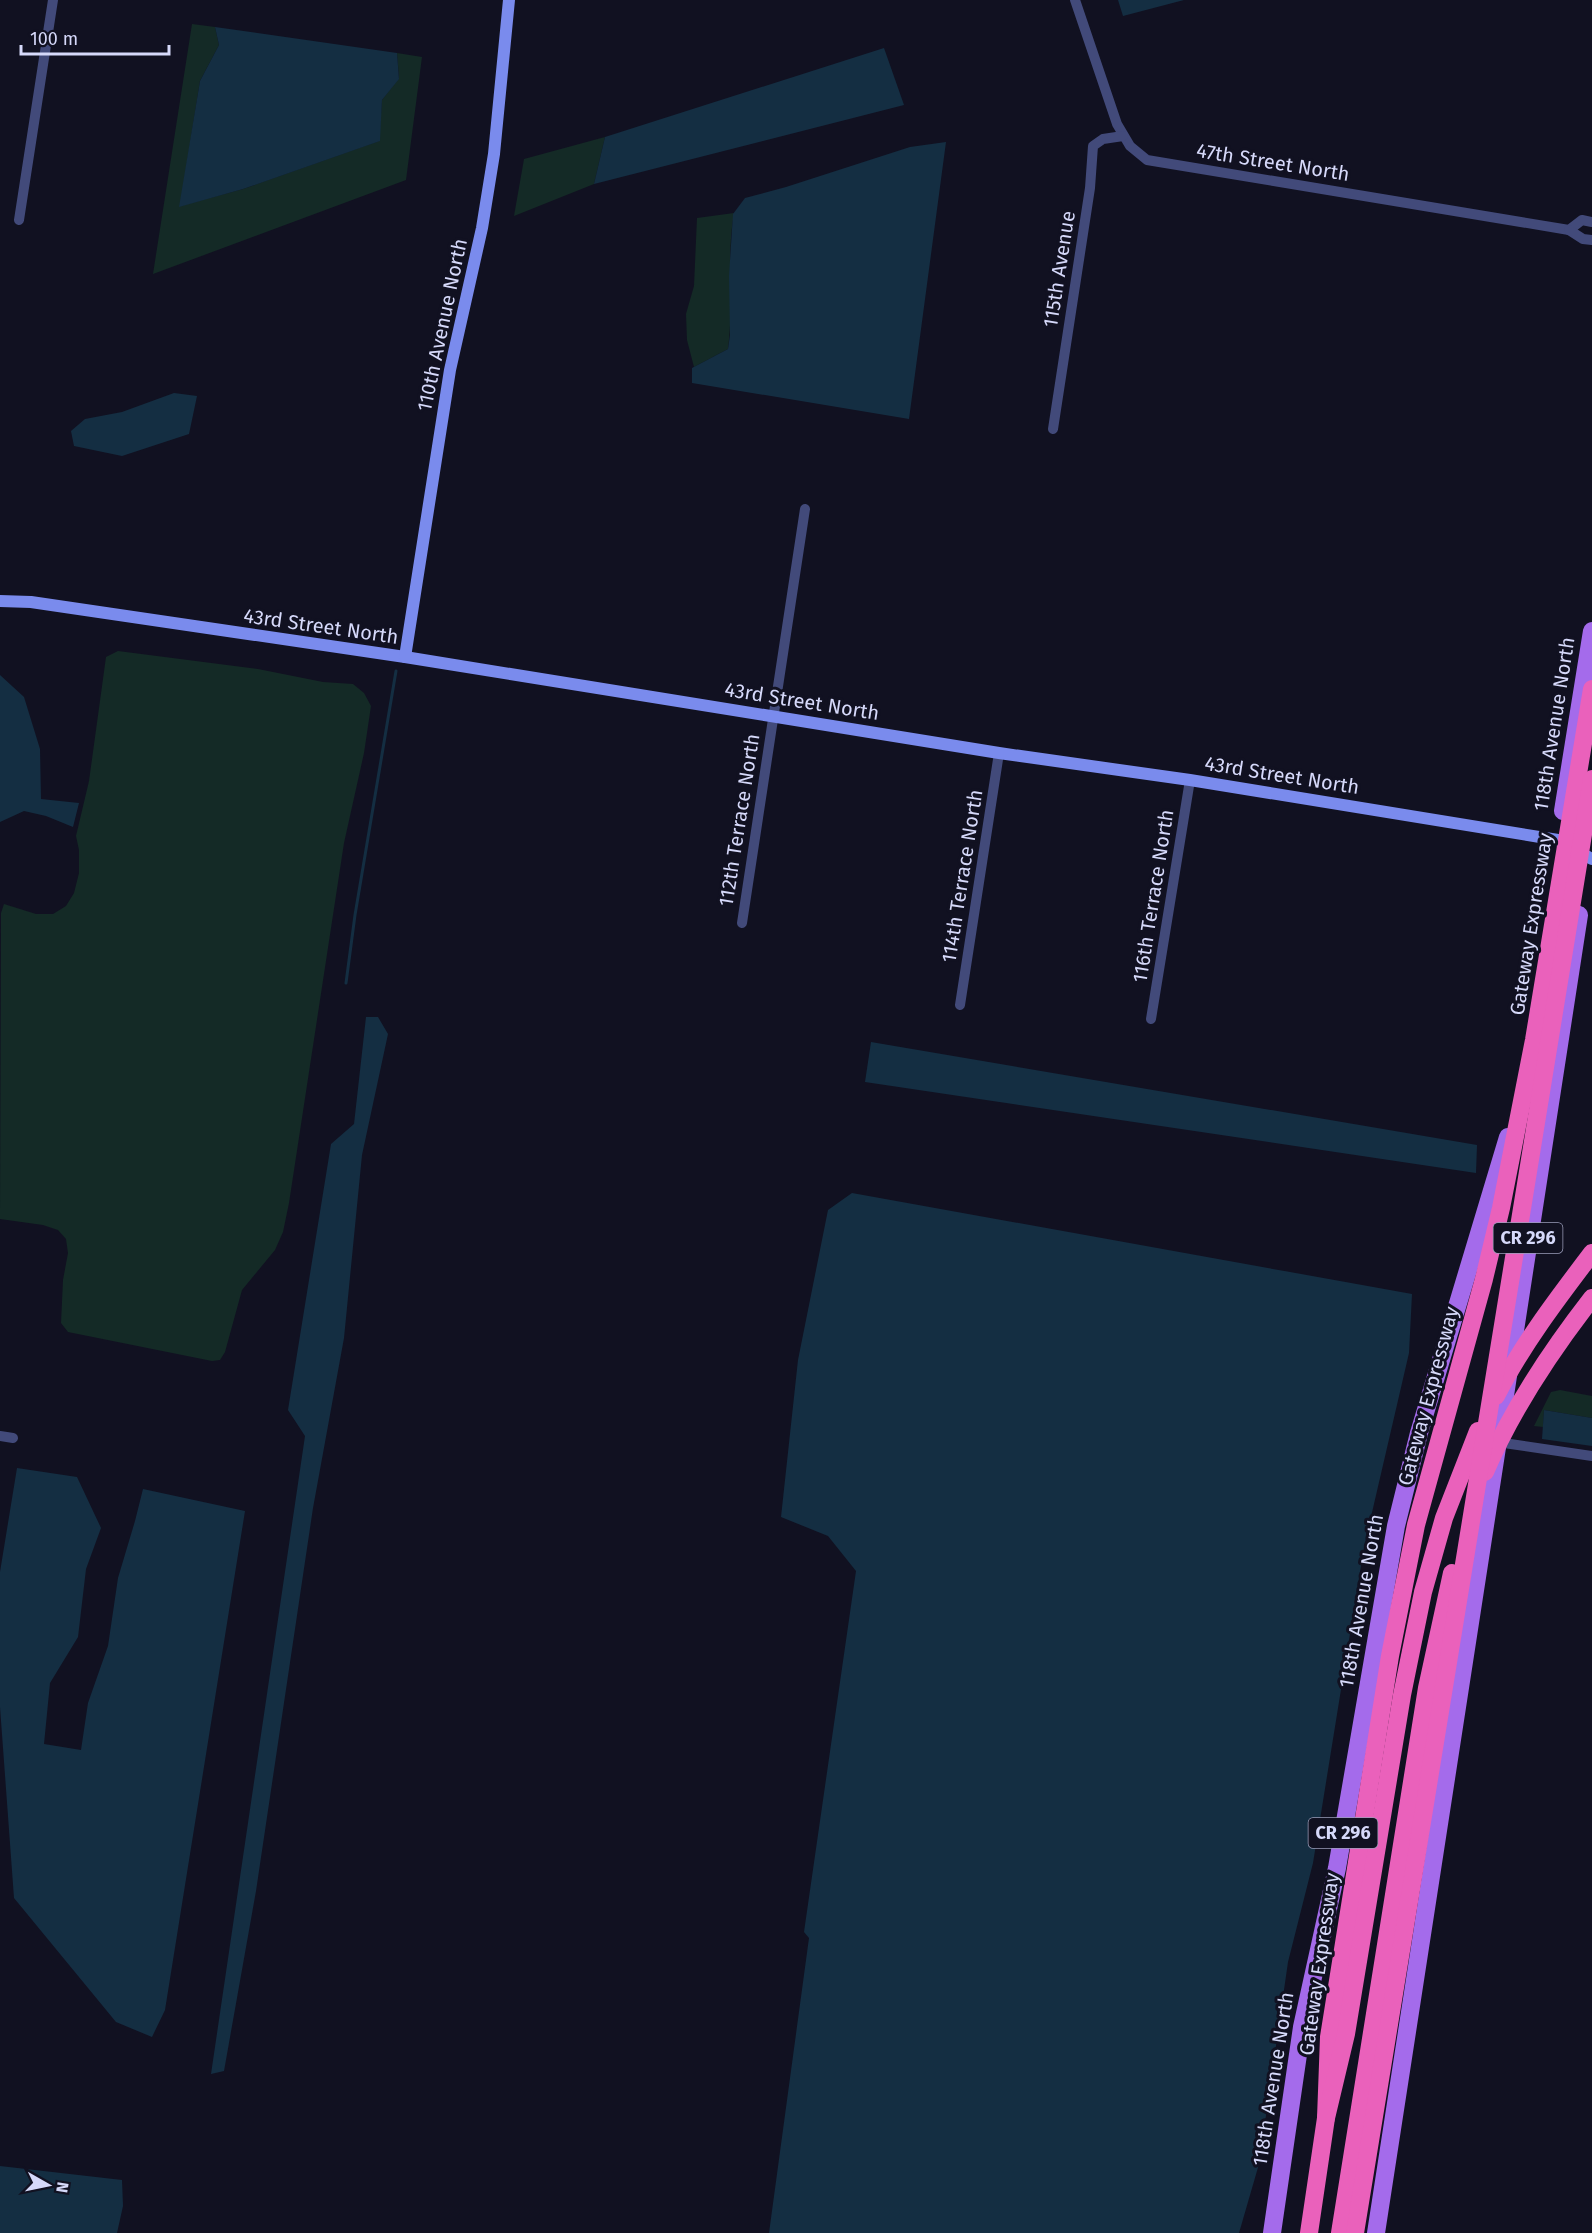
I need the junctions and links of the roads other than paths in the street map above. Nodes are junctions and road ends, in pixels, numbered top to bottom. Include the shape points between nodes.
1 (52, 0) edge
2 (509, 0) edge
3 (1075, 0) edge
4 (1123, 136) junction
5 (19, 220) dead end
6 (1587, 221) edge
7 (1569, 230) junction
8 (1592, 240) edge
9 (1053, 429) dead end
10 (805, 509) dead end
11 (0, 601) edge
12 (1592, 631) edge
13 (405, 657) junction
14 (1592, 689) edge
15 (773, 717) junction
16 (999, 753) junction
17 (1592, 779) edge
18 (1190, 780) junction
19 (1592, 830) edge
20 (1558, 840) junction
21 (1590, 858) edge
22 (741, 923) dead end
23 (960, 1005) dead end
24 (1151, 1018) dead end
25 (1592, 1253) edge
26 (1592, 1298) edge
27 (0, 1436) edge
28 (13, 1438) dead end
29 (1497, 1442) junction
30 (1592, 1456) edge
31 (1326, 2118) junction
32 (1272, 2233) edge
33 (1309, 2233) edge
34 (1340, 2233) edge
35 (1355, 2233) edge
36 (1376, 2233) edge

1 - 5 street
2 - 13 street, 110th Avenue North via 494,154 482,228 450,370
3 - 4 street, 47th Street North
4 - 7 street, 47th Street North via 1147,160
4 - 9 street, 115th Avenue via 1103,139 1093,146
6 - 7 street
7 - 8 street, 47th Street North
10 - 15 street, 112th Terrace North
11 - 13 street, 43rd Street North via 31,602
12 - 20 main road, 118th Avenue North / CR 296
13 - 15 street, 43rd Street North
14 - 31 highway, Gateway Expressway via 1534,1040 1492,1247 1416,1525 1390,1656 1329,2037
15 - 16 street, 43rd Street North
15 - 22 street, 112th Terrace North
16 - 18 street, 43rd Street North
16 - 23 street, 114th Terrace North
17 - 35 highway, Gateway Expressway
18 - 20 street, 43rd Street North
18 - 24 street, 116th Terrace North
19 - 21 main road, CR 296
20 - 21 street, 43rd Street North
20 - 32 main road, 118th Avenue North / CR 296 via 1508,1139 1419,1433 1396,1526 1337,1868 1302,2027
21 - 29 main road, CR 296
25 - 31 highway, Gateway Expressway via 1548,1311 1502,1383 1475,1438 1444,1518 1416,1622 1346,2034
26 - 34 highway via 1517,1408 1468,1514 1449,1582 1427,1688
27 - 28 street
29 - 30 street
29 - 36 main road, CR 296
31 - 33 highway, Gateway Expressway

